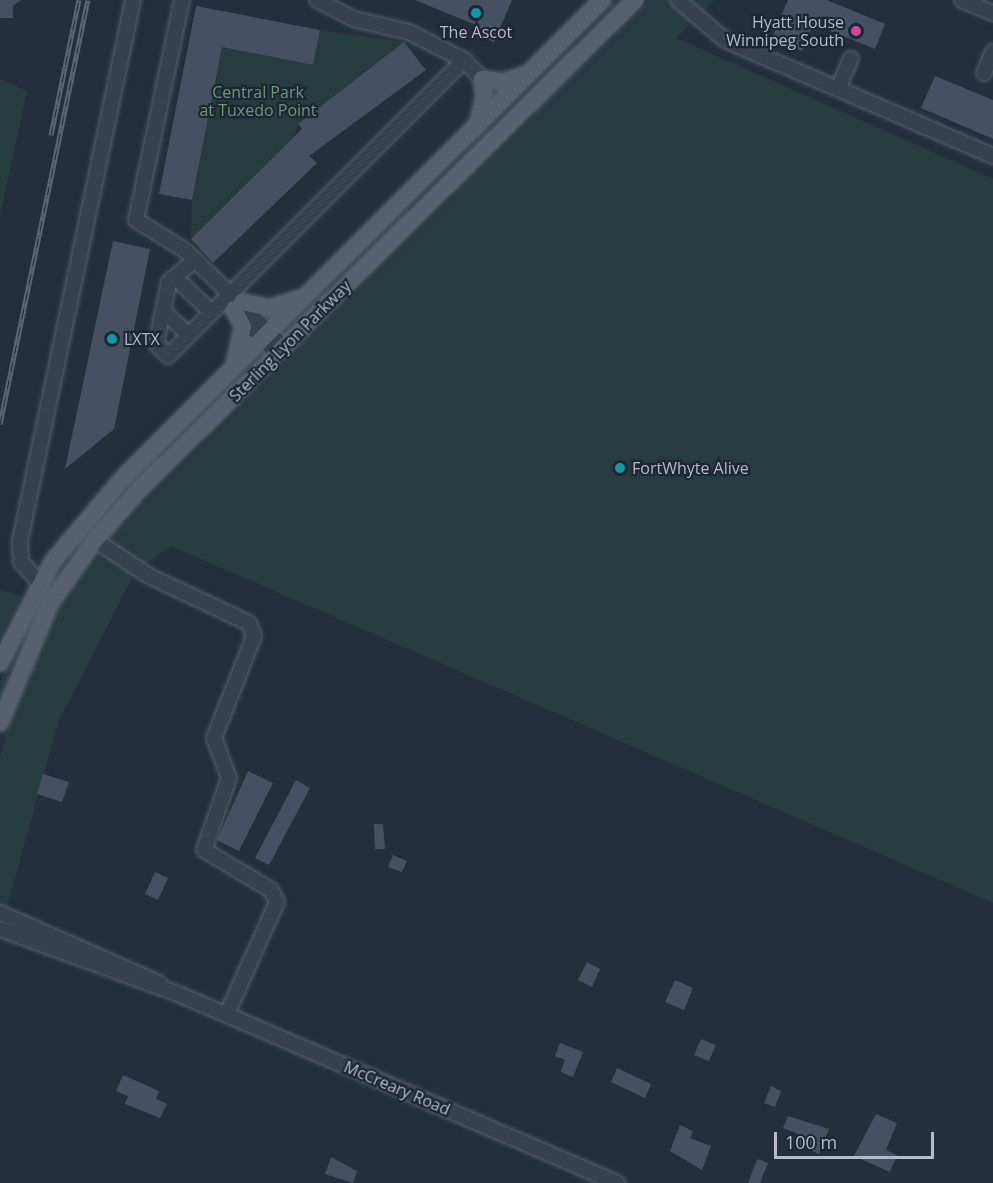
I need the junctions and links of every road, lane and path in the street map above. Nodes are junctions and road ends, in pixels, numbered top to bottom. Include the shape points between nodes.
1 (134, 0) edge
2 (182, 0) edge
3 (317, 0) edge
4 (602, 0) edge
5 (635, 0) edge
6 (678, 0) edge
7 (962, 0) edge
8 (336, 6) edge
9 (993, 13) edge
10 (993, 52) edge
11 (851, 59) dead end
12 (464, 60) junction
13 (530, 72) junction
14 (984, 74) dead end
15 (482, 79) junction
16 (838, 89) junction
17 (478, 124) junction
18 (993, 156) edge
19 (195, 260) junction
20 (175, 277) junction
21 (306, 296) junction
22 (235, 302) junction
23 (163, 311) junction
24 (211, 312) junction
25 (189, 334) junction
26 (266, 336) junction
27 (280, 350) junction
28 (232, 369) junction
29 (95, 540) junction
30 (40, 583) junction
31 (0, 663) edge
32 (0, 723) edge
33 (0, 913) edge
34 (0, 929) edge
35 (176, 993) junction
36 (227, 1014) junction
37 (618, 1183) edge

1 - 30 street via 20,541 21,562
2 - 19 street via 136,220 169,238
3 - 8 street
4 - 13 main road, Sterling Lyon Parkway
5 - 27 main road, Sterling Lyon Parkway
6 - 16 street via 724,40
7 - 9 street
8 - 12 street via 409,32
10 - 14 street
11 - 16 street
12 - 15 street
12 - 22 street
13 - 15 main road via 503,82
13 - 17 main road, Sterling Lyon Parkway
15 - 17 main road via 484,98
16 - 18 street
17 - 21 main road, Sterling Lyon Parkway
19 - 20 street
19 - 22 street
20 - 23 street via 169,282
20 - 24 street
21 - 22 main road via 270,308
21 - 26 main road, Sterling Lyon Parkway
22 - 24 street
22 - 26 street
22 - 28 main road via 243,327
23 - 25 street
23 - 25 street via 156,344 168,356
24 - 25 street
26 - 27 street
26 - 28 main road, Sterling Lyon Parkway
27 - 29 main road, Sterling Lyon Parkway
28 - 30 main road, Sterling Lyon Parkway via 123,478 75,533
29 - 32 main road, Sterling Lyon Parkway via 50,604
29 - 36 street via 149,576 249,623 254,636 214,738 229,778 204,850 271,890 277,902
30 - 31 main road, Sterling Lyon Parkway
33 - 35 street, McCreary Road via 136,969
34 - 35 street, McCreary Road
35 - 36 street, McCreary Road
36 - 37 street, McCreary Road

